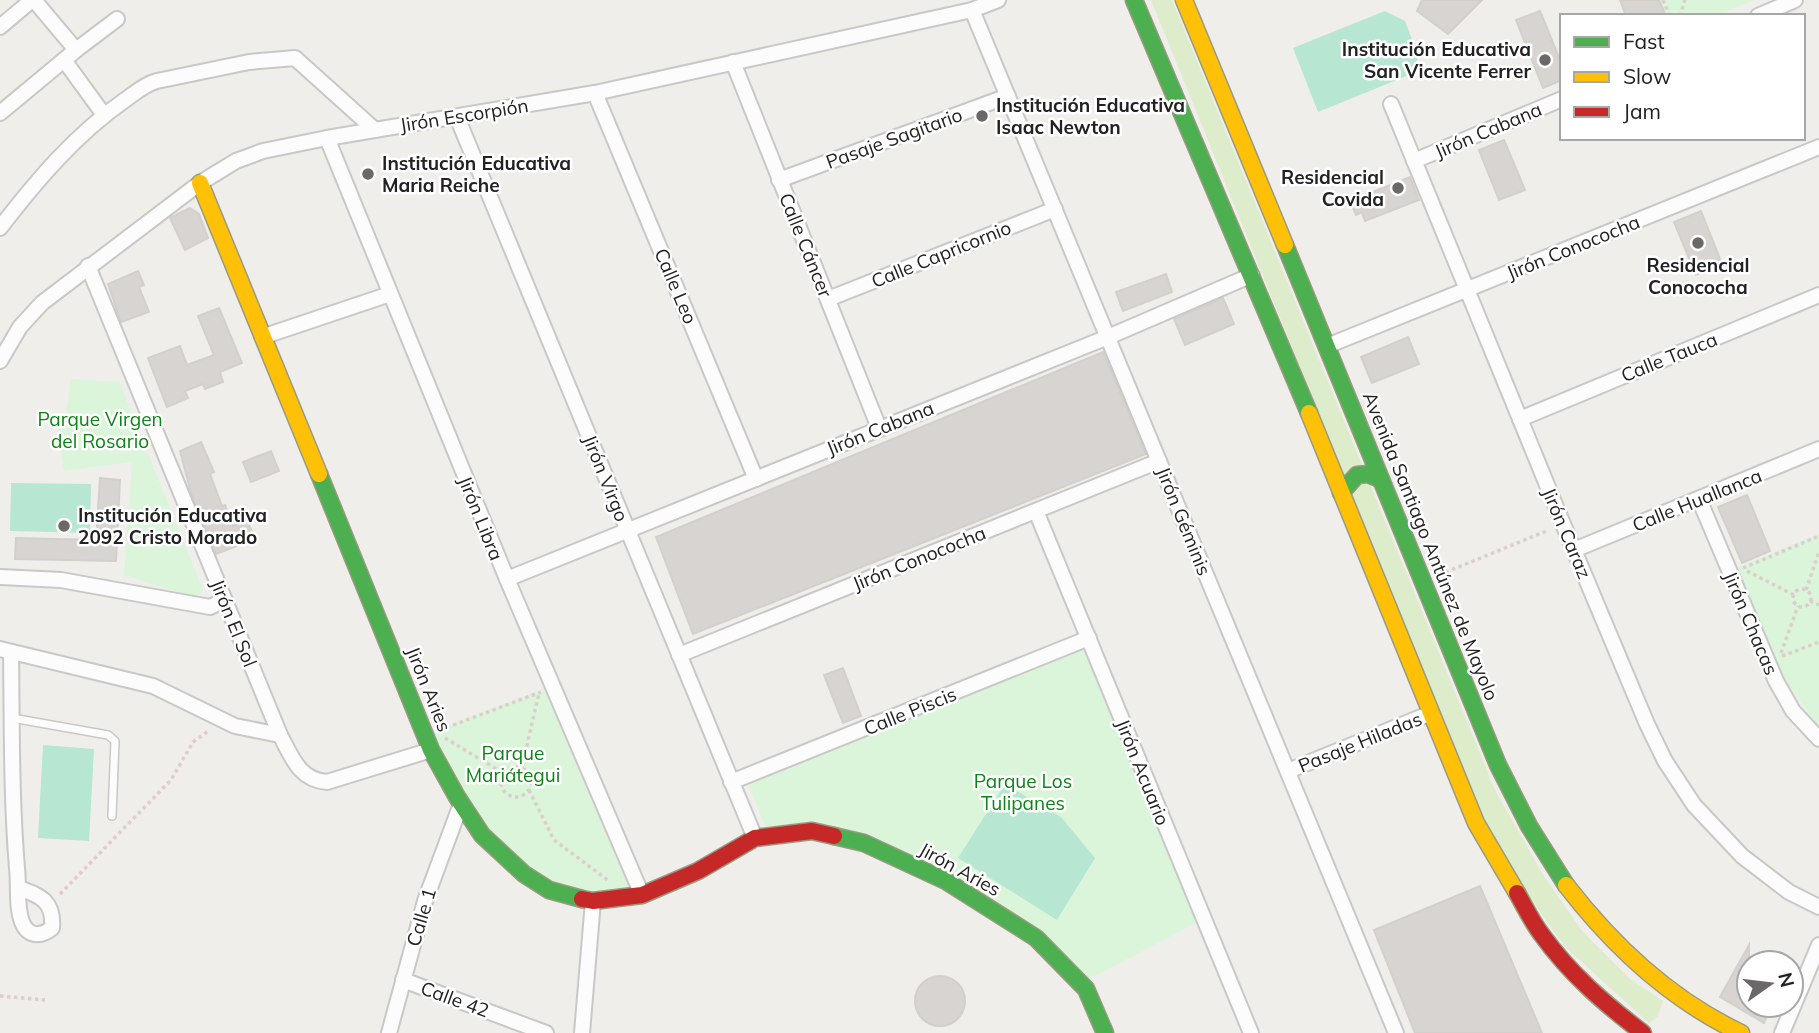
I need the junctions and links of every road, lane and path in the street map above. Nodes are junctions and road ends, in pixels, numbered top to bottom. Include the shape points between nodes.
1 (33, 0) edge
2 (998, 0) edge
3 (1134, 0) edge
4 (1184, 0) edge
5 (1795, 0) edge
6 (972, 10) junction
7 (1763, 14) edge
8 (117, 19) dead end
9 (0, 27) edge
10 (76, 50) junction
11 (64, 60) junction
12 (733, 62) junction
13 (595, 93) junction
14 (1008, 96) junction
15 (1560, 100) edge
16 (1391, 104) dead end
17 (0, 113) edge
18 (104, 116) junction
19 (457, 117) junction
20 (375, 130) junction
21 (327, 138) junction
22 (1819, 147) edge
23 (1414, 161) junction
24 (779, 180) junction
25 (200, 183) junction
26 (1055, 209) junction
27 (0, 228) edge
28 (88, 266) junction
29 (1252, 275) junction
30 (1466, 290) junction
31 (390, 293) junction
32 (1819, 295) edge
33 (828, 299) junction
34 (262, 337) junction
35 (1108, 337) junction
36 (1327, 346) junction
37 (0, 361) edge
38 (1520, 419) junction
39 (879, 428) junction
40 (1819, 449) edge
41 (1371, 456) junction
42 (1159, 461) junction
43 (1332, 471) junction
44 (756, 479) junction
45 (1380, 479) junction
46 (1341, 493) junction
47 (1699, 499) junction
48 (1036, 511) junction
49 (1563, 524) junction
50 (628, 532) junction
51 (1819, 536) edge
52 (1574, 550) junction
53 (1819, 552) edge
54 (0, 577) edge
55 (507, 579) junction
56 (1423, 581) junction
57 (1806, 590) junction
58 (1794, 595) junction
59 (225, 600) junction
60 (1811, 601) junction
61 (1819, 605) edge
62 (1798, 606) junction
63 (1088, 638) junction
64 (1819, 642) edge
65 (5, 650) edge
66 (679, 655) junction
67 (546, 690) junction
68 (1431, 713) junction
69 (12, 717) junction
70 (224, 721) junction
71 (280, 736) junction
72 (1819, 739) edge
73 (431, 750) junction
74 (522, 767) junction
75 (1288, 771) junction
76 (503, 773) junction
77 (732, 782) junction
78 (529, 790) junction
79 (461, 804) junction
80 (112, 816) dead end
81 (755, 838) junction
82 (616, 886) dead end
83 (19, 888) dead end
84 (60, 894) dead end
85 (642, 895) junction
86 (593, 901) junction
87 (1819, 907) edge
88 (1819, 945) edge
89 (403, 980) junction
90 (0, 996) edge
91 (45, 1000) dead end
92 (389, 1033) edge
93 (546, 1033) edge
94 (582, 1033) edge
95 (1105, 1033) edge
96 (1251, 1033) edge
97 (1396, 1033) edge
98 (1643, 1033) edge
99 (1741, 1033) edge
100 (1782, 1033) edge

1 - 9 street
1 - 10 street
2 - 6 street, Jirón Escorpión
3 - 29 main road
4 - 36 main road, Avenida Santiago Antúnez de Mayolo
5 - 7 street
6 - 12 street, Jirón Escorpión
6 - 14 street, Jirón Géminis
8 - 10 street
10 - 11 street
11 - 17 street
11 - 18 street
12 - 13 street, Jirón Escorpión
12 - 24 street, Calle Cáncer
13 - 19 street, Jirón Escorpión
13 - 44 street, Calle Leo
14 - 24 street, Pasaje Sagitario
14 - 26 street, Jirón Géminis
15 - 23 street, Jirón Cabana
16 - 23 street, Jirón Caraz
18 - 20 street via 153,82 291,57 299,59
18 - 27 street via 42,174
19 - 20 street, Jirón Escorpión
19 - 50 street, Jirón Virgo
20 - 21 street, Jirón Escorpión
21 - 25 street, Jirón Escorpión via 236,160
21 - 31 street, Jirón Libra
22 - 30 street, Jirón Conococha
23 - 30 street, Jirón Caraz
24 - 33 street, Calle Cáncer
25 - 28 street, Jirón Escorpión
25 - 34 main road, Jirón Aries
26 - 33 street, Calle Capricornio
26 - 35 street, Jirón Géminis
28 - 37 street, Jirón Escorpión via 31,313
28 - 59 street, Jirón El Sol
29 - 35 street, Jirón Cabana
29 - 43 main road
30 - 36 street, Jirón Conococha
30 - 38 street, Jirón Caraz
31 - 34 street
31 - 55 street, Jirón Libra
32 - 38 street, Calle Tauca
33 - 39 street, Calle Cáncer
34 - 73 main road, Jirón Aries
35 - 39 street, Jirón Cabana
35 - 42 street, Jirón Géminis
36 - 41 main road, Avenida Santiago Antúnez de Mayolo
38 - 49 street, Jirón Caraz
39 - 44 street, Jirón Cabana
40 - 47 street, Calle Huallanca
41 - 43 main road via 1355,472
41 - 45 main road, Avenida Santiago Antúnez de Mayolo
42 - 48 street, Jirón Conococha
42 - 75 street, Jirón Géminis
43 - 46 main road
44 - 50 street, Jirón Cabana
45 - 46 main road via 1357,475
45 - 56 main road, Avenida Santiago Antúnez de Mayolo
46 - 68 main road
47 - 52 street, Calle Huallanca
47 - 72 street, Jirón Chacas via 1776,681 1793,711
48 - 63 street, Jirón Acuario
48 - 66 street, Jirón Conococha
49 - 52 street, Jirón Caraz
49 - 56 path
50 - 55 street, Jirón Cabana
50 - 66 street, Jirón Virgo
51 - 58 path via 1742,569
52 - 87 street, Jirón Caraz via 1647,724 1684,793 1742,856 1789,892
53 - 57 path
54 - 59 street via 61,580 210,607
55 - 67 street, Jirón Libra
56 - 99 main road, Avenida Santiago Antúnez de Mayolo via 1498,765 1554,870 1627,956 1684,1001
57 - 58 path
57 - 60 path
58 - 62 path
59 - 71 street, Jirón El Sol
60 - 61 path
60 - 62 path
62 - 64 path via 1779,657
63 - 77 street, Calle Piscis
63 - 96 street, Jirón Acuario
65 - 69 street
65 - 70 street via 153,686
66 - 77 street, Jirón Virgo
67 - 74 path
67 - 76 path via 435,732
67 - 85 street, Jirón Libra
68 - 75 street, Pasaje Hiladas
68 - 98 main road via 1476,822 1540,933 1570,970
69 - 80 lane via 108,735 115,741
69 - 83 street
70 - 71 street
70 - 84 path via 193,743 171,780
71 - 73 street, Jirón El Sol via 304,775 322,781
73 - 79 main road, Jirón Aries
74 - 76 path
74 - 78 path via 530,777
75 - 97 street, Jirón Géminis
76 - 78 path via 501,785 507,795 518,797
77 - 81 street, Jirón Virgo
78 - 82 path via 554,840
79 - 86 main road, Jirón Aries via 482,835 536,882 562,895
79 - 89 street, Calle 1 via 425,901
81 - 85 main road, Jirón Aries via 698,871
81 - 95 main road, Jirón Aries via 812,831 864,844 946,881 1036,938 1059,958 1086,989
85 - 86 main road, Jirón Aries
86 - 94 street
88 - 100 street
89 - 92 street, Calle 1
89 - 93 street, Calle 42
90 - 91 path

